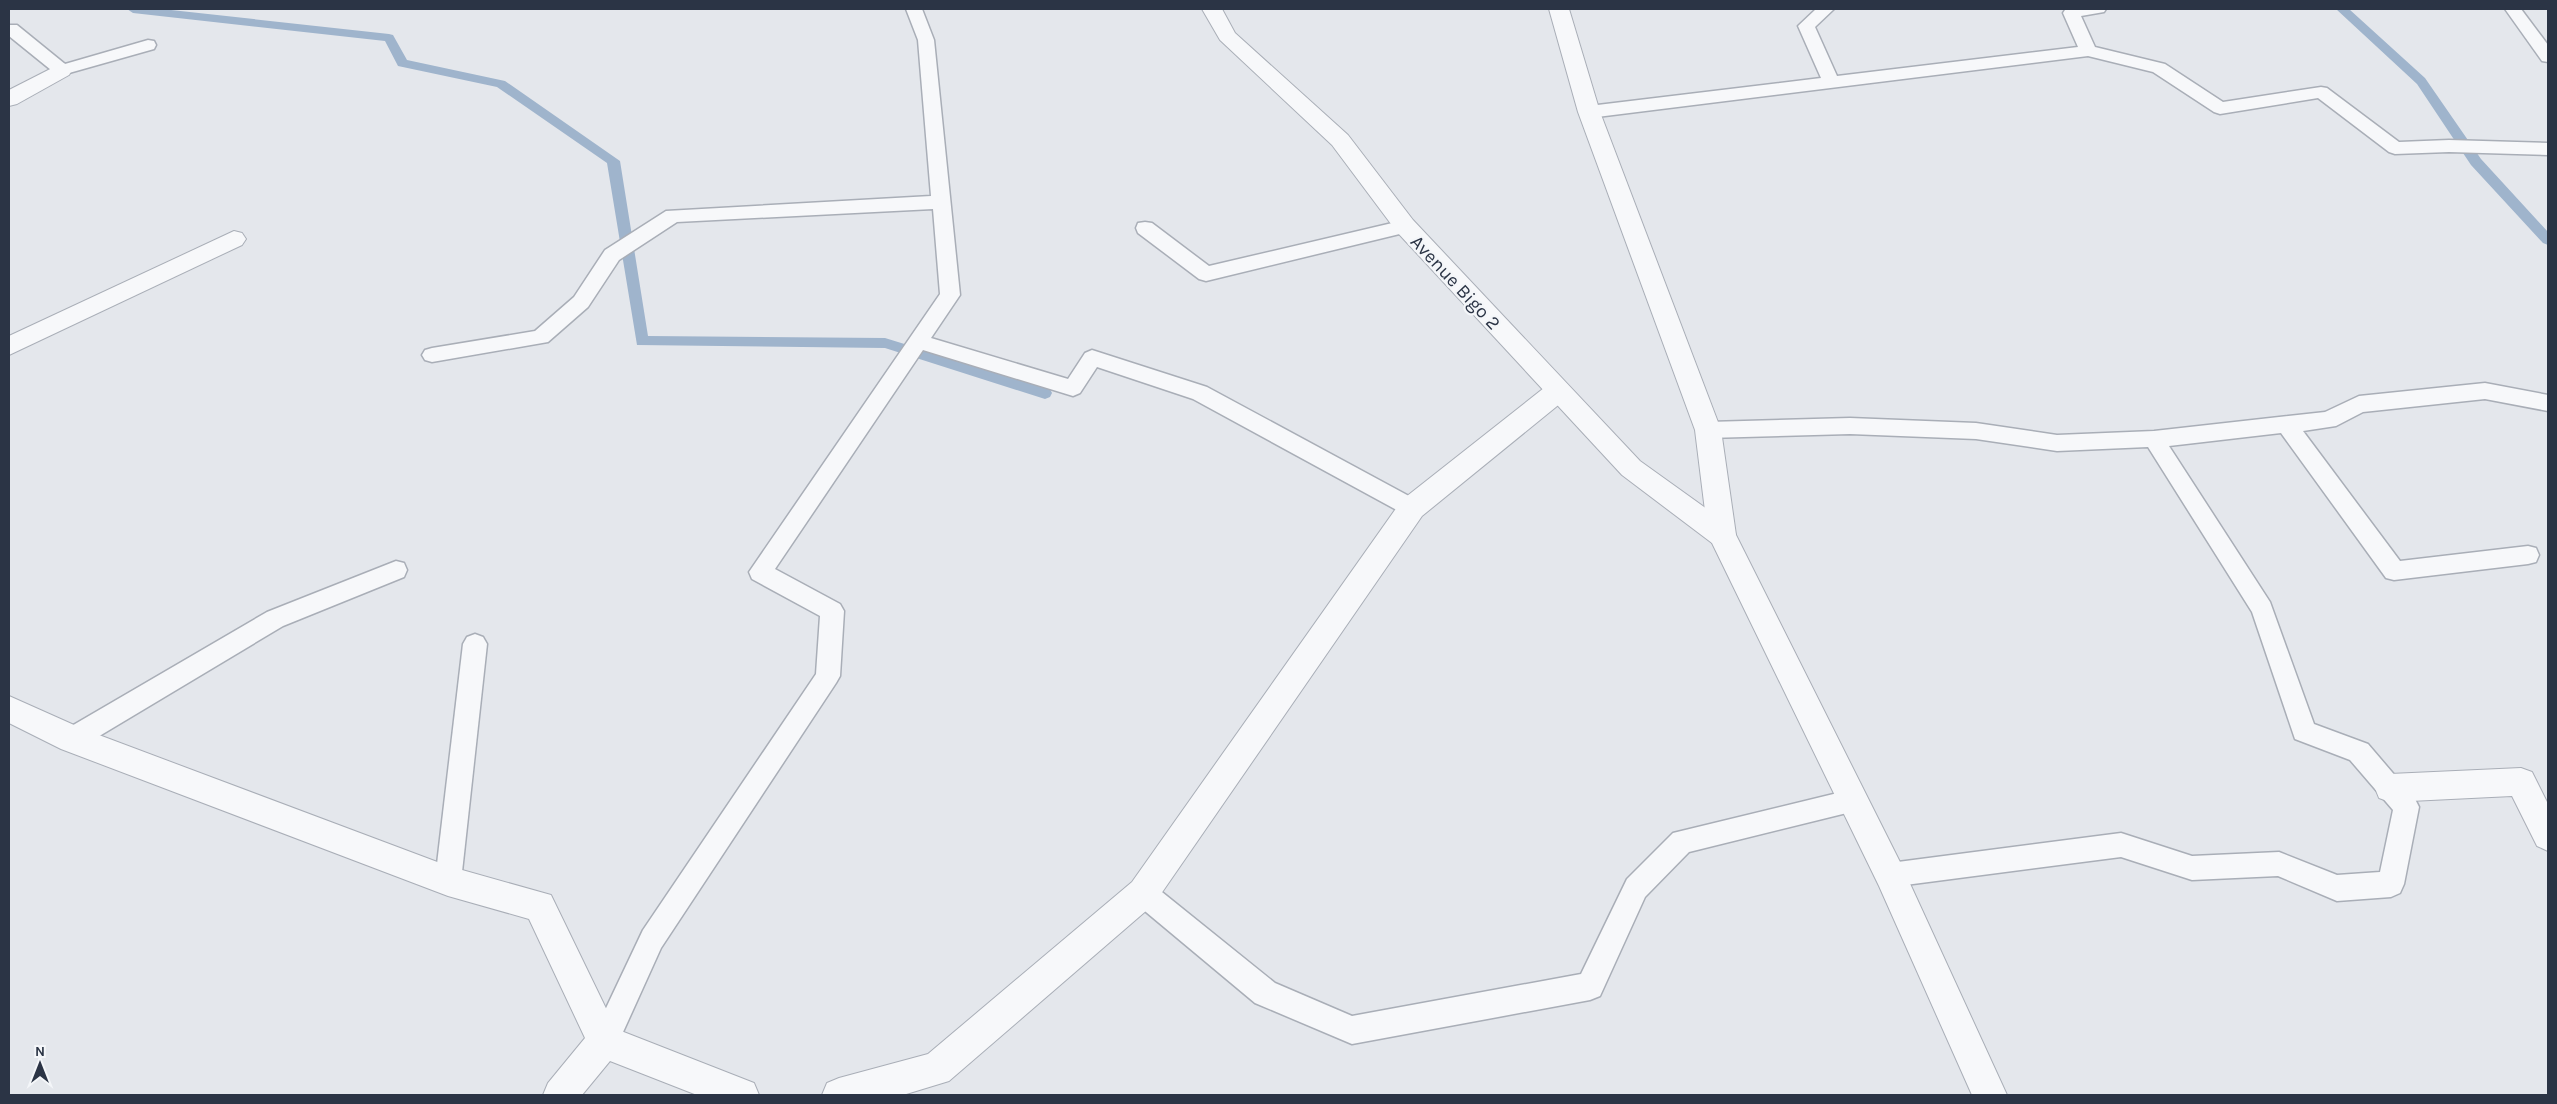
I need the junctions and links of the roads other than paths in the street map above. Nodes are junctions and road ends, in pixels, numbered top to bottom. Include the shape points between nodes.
1 (914, 9) edge
2 (1212, 9) edge
3 (1559, 9) edge
4 (1826, 9) edge
5 (2098, 9) edge
6 (2513, 9) edge
7 (11, 29) dead end
8 (148, 45) dead end
9 (2088, 51) junction
10 (2548, 57) edge
11 (62, 70) junction
12 (1831, 82) junction
13 (9, 99) edge
14 (1589, 112) junction
15 (2548, 149) edge
16 (942, 202) junction
17 (1405, 226) junction
18 (1145, 228) dead end
19 (234, 239) dead end
20 (918, 340) junction
21 (9, 346) edge
22 (432, 355) dead end
23 (1558, 391) junction
24 (2548, 403) edge
25 (2286, 424) junction
26 (1708, 430) junction
27 (2154, 439) junction
28 (1412, 508) junction
29 (1722, 535) junction
30 (2528, 555) dead end
31 (396, 570) dead end
32 (475, 644) dead end
33 (9, 709) edge
34 (72, 740) junction
35 (2390, 788) junction
36 (1854, 801) junction
37 (2548, 836) edge
38 (1890, 875) junction
39 (448, 881) junction
40 (1143, 893) junction
41 (604, 1042) junction
42 (560, 1095) edge
43 (742, 1095) edge
44 (839, 1095) edge
45 (1990, 1095) edge

1 - 16 lane via 926,40
2 - 17 street, Avenue Bigo 2 via 1227,36 1340,140
3 - 14 street
4 - 12 lane via 1806,26
5 - 9 lane via 2070,14
6 - 10 lane
7 - 11 lane
8 - 11 lane
9 - 12 lane
9 - 15 lane via 2159,68 2220,108 2321,92 2395,148 2480,146
11 - 13 street
12 - 14 lane
14 - 26 street
16 - 20 lane via 950,295
16 - 22 lane via 673,216 612,255 581,302 541,337
17 - 18 lane via 1206,274
17 - 23 street, Avenue Bigo 2
19 - 21 street
20 - 28 lane via 1073,388 1092,358 1200,393
20 - 41 lane via 760,572 832,611 828,676 652,939
23 - 28 street
23 - 29 street, Avenue Bigo 2 via 1631,468
24 - 25 lane via 2485,391 2359,404 2329,420
25 - 27 lane
25 - 30 lane via 2394,570
26 - 27 lane via 1850,426 1976,431 2057,443
26 - 29 street
27 - 35 lane via 2262,609 2304,731 2359,752
28 - 40 street
29 - 36 street
31 - 34 lane via 275,619
32 - 39 lane
33 - 34 street
34 - 39 street
35 - 37 street via 2521,782
35 - 38 lane via 2406,808 2391,884 2337,888 2279,864 2192,868 2121,846
36 - 38 street
36 - 40 lane via 1682,842 1636,888 1590,986 1352,1030 1265,992
38 - 45 street
39 - 41 street via 540,906
40 - 44 street via 938,1069
41 - 42 street
41 - 43 street

